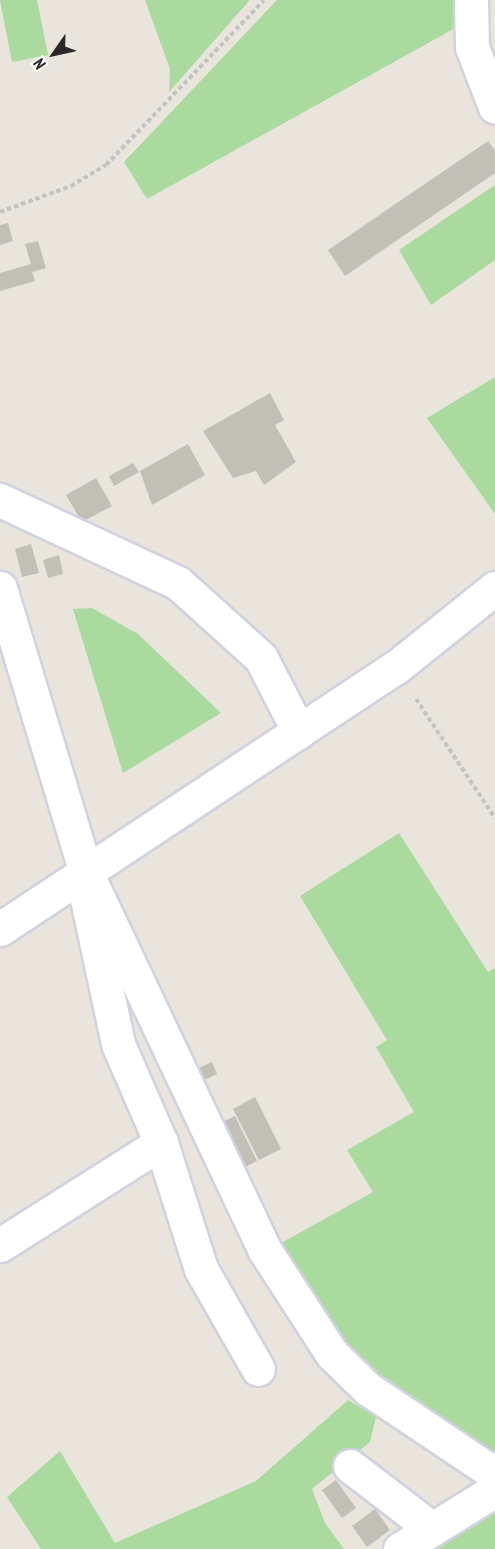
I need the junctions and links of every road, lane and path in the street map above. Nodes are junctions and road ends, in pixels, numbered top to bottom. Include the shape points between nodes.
1 (264, 0) edge
2 (471, 0) edge
3 (495, 107) edge
4 (0, 212) edge
5 (0, 500) edge
6 (0, 588) edge
7 (495, 588) edge
8 (395, 668) junction
9 (299, 732) junction
10 (495, 818) edge
11 (85, 870) junction
12 (0, 929) edge
13 (161, 1143) junction
14 (0, 1245) edge
15 (258, 1369) dead end
16 (350, 1466) dead end
17 (495, 1474) edge
18 (495, 1490) edge
19 (432, 1529) junction
20 (400, 1549) edge

1 - 4 path via 106,165 71,186
2 - 3 street via 472,47
5 - 9 street via 178,583 261,658
6 - 11 street
7 - 8 street
8 - 9 street
8 - 10 path
9 - 11 street
11 - 12 street
11 - 13 street via 88,916 118,1044
11 - 17 street via 264,1249 298,1309 332,1354 368,1389
13 - 14 street
13 - 15 street via 201,1269
16 - 19 street
18 - 19 street
19 - 20 street

